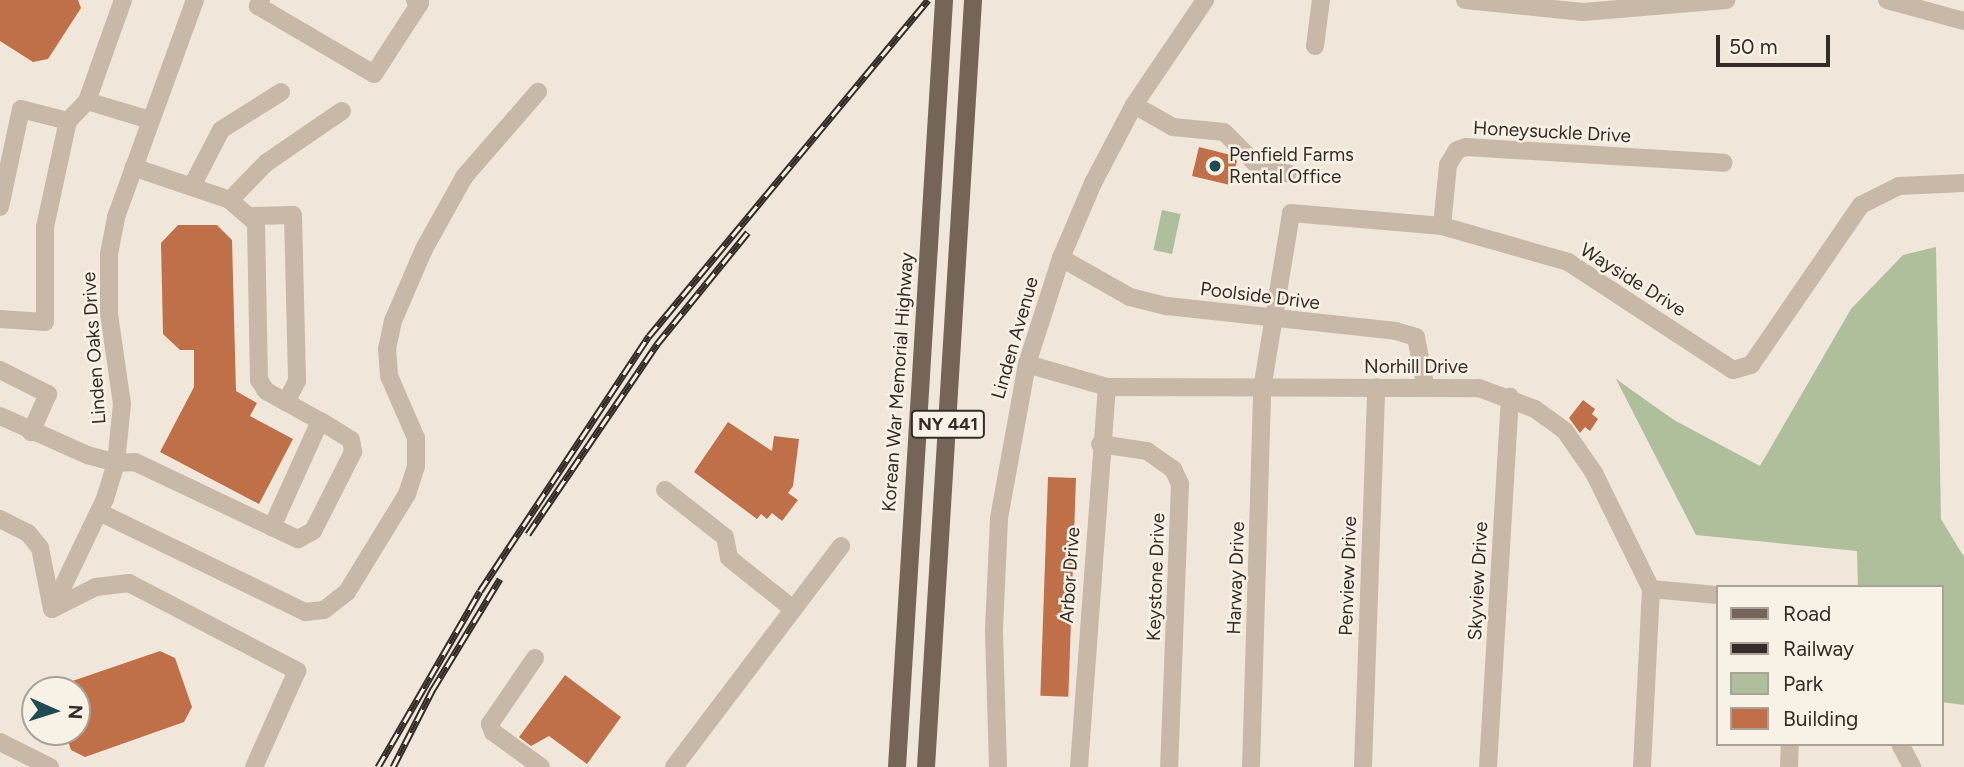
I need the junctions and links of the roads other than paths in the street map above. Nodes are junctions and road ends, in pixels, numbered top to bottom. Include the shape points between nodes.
1 (123, 0) edge
2 (195, 0) edge
3 (261, 0) edge
4 (944, 0) edge
5 (974, 0) edge
6 (1205, 0) edge
7 (1321, 0) edge
8 (1465, 0) edge
9 (1726, 0) edge
10 (1887, 0) edge
11 (419, 1) edge
12 (1583, 6) edge
13 (1964, 21) edge
14 (1315, 46) dead end
15 (281, 92) dead end
16 (538, 92) dead end
17 (87, 101) junction
18 (1134, 106) junction
19 (342, 111) dead end
20 (150, 120) junction
21 (68, 121) junction
22 (1724, 163) dead end
23 (133, 167) junction
24 (1288, 173) dead end
25 (1964, 183) edge
26 (192, 186) junction
27 (230, 200) junction
28 (0, 207) edge
29 (250, 216) junction
30 (1443, 226) junction
31 (1061, 258) junction
32 (1272, 318) junction
33 (0, 319) edge
34 (1027, 364) junction
35 (0, 370) edge
36 (1425, 384) junction
37 (1107, 387) junction
38 (1376, 387) junction
39 (1262, 390) junction
40 (1510, 397) junction
41 (286, 402) junction
42 (0, 416) edge
43 (320, 421) junction
44 (31, 432) junction
45 (1100, 444) junction
46 (117, 463) junction
47 (665, 490) dead end
48 (99, 512) junction
49 (0, 519) edge
50 (272, 527) junction
51 (841, 546) dead end
52 (1651, 589) junction
53 (1716, 596) edge
54 (52, 608) junction
55 (793, 609) junction
56 (535, 658) dead end
57 (0, 742) edge
58 (1790, 746) edge
59 (1901, 746) edge
60 (50, 767) edge
61 (254, 767) edge
62 (541, 767) edge
63 (674, 767) edge
64 (897, 767) edge
65 (926, 767) edge
66 (998, 767) edge
67 (1079, 767) edge
68 (1169, 767) edge
69 (1251, 767) edge
70 (1363, 767) edge
71 (1488, 767) edge
72 (1642, 767) edge
73 (1789, 767) edge
74 (1912, 767) edge

1 - 17 street
2 - 20 street, Linden Oaks Drive
3 - 11 street via 258,6 374,74
4 - 64 main road, Korean War Memorial Highway / NY 441
5 - 65 main road, NY 441
6 - 18 street, Linden Avenue
7 - 14 street
8 - 12 street
9 - 12 street
10 - 13 street
15 - 26 street via 221,130
16 - 48 street via 464,177 424,249 393,321 387,349 389,376 416,438 416,466 407,494 347,592 324,610 305,612
17 - 20 street
17 - 21 street
18 - 24 street via 1173,127 1224,132 1263,171
18 - 31 street, Linden Avenue
19 - 27 street via 266,163
20 - 23 street, Linden Oaks Drive
21 - 28 street via 20,109
21 - 33 street via 45,227 45,322
22 - 30 street, Honeysuckle Drive via 1466,147 1457,150 1448,165
23 - 26 street
23 - 46 street, Linden Oaks Drive via 109,254 109,314 122,404
25 - 30 street, Wayside Drive via 1899,186 1861,205 1751,365 1733,370 1568,262
26 - 27 street
27 - 29 street
29 - 41 street via 256,223 259,246 259,380 266,391
29 - 41 street via 293,215 297,381
30 - 32 street, Wayside Drive via 1292,213
31 - 32 street, Poolside Drive via 1130,297
31 - 34 street, Linden Avenue
32 - 36 street, Poolside Drive via 1416,337
32 - 39 street, Harway Drive
34 - 37 street, Norhill Drive
34 - 66 street, Linden Avenue via 999,518 995,629
35 - 44 street via 48,394
36 - 38 street, Norhill Drive
36 - 40 street, Norhill Drive via 1479,388
37 - 39 street, Norhill Drive
37 - 45 street, Arbor Drive
38 - 39 street, Norhill Drive
38 - 70 street, Penview Drive
39 - 69 street, Harway Drive
40 - 52 street, Norhill Drive via 1565,431 1594,473
40 - 71 street, Skyview Drive
41 - 43 street
42 - 44 street
43 - 50 street
43 - 50 street via 351,440 353,452 313,531 298,539
44 - 46 street
45 - 67 street, Arbor Drive
45 - 68 street, Keystone Drive via 1147,451 1173,469 1180,484
46 - 48 street, Linden Oaks Drive
46 - 50 street via 135,462
47 - 55 street via 725,537 729,558
48 - 54 street, Linden Oaks Drive
49 - 54 street via 28,533 40,548
51 - 55 street
52 - 53 street
52 - 72 street, Norhill Drive
54 - 61 street via 96,587 128,583 297,671
55 - 63 street
56 - 62 street via 490,724 493,732
57 - 60 street
58 - 73 street
59 - 74 street

